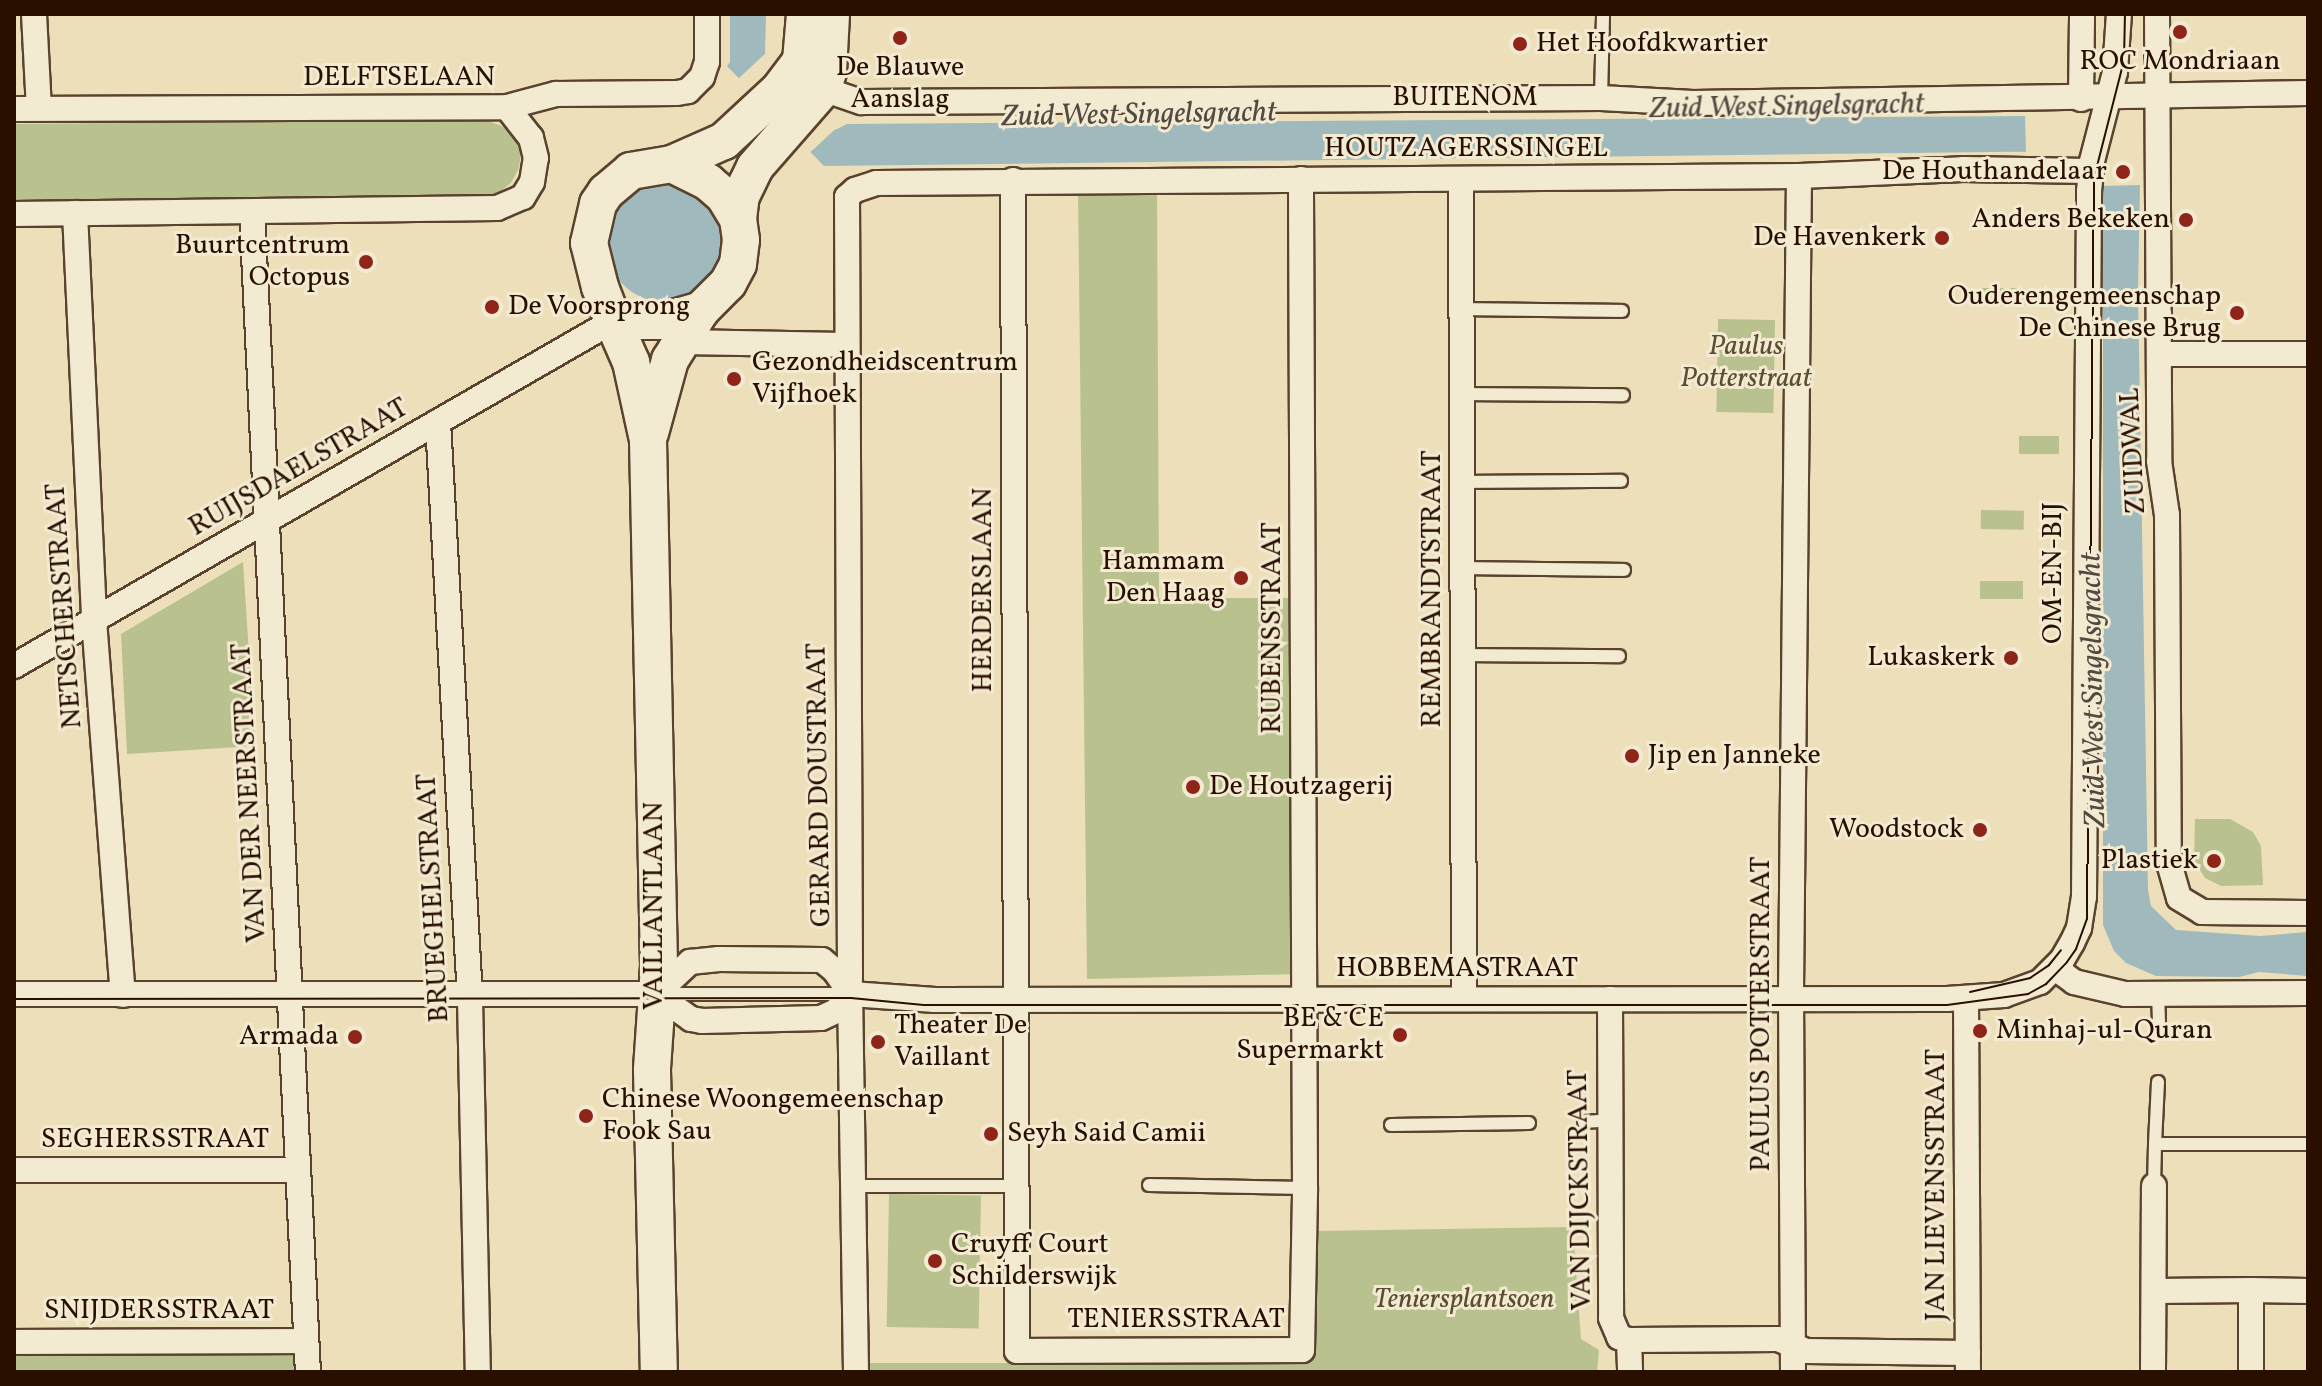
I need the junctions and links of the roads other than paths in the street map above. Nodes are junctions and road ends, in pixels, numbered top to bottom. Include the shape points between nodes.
1 (34, 14) edge
2 (707, 14) edge
3 (805, 14) edge
4 (831, 14) edge
5 (1603, 14) edge
6 (2082, 14) edge
7 (2119, 14) edge
8 (2157, 14) edge
9 (809, 89) junction
10 (2308, 93) edge
11 (2157, 94) junction
12 (1601, 98) junction
13 (2109, 98) junction
14 (2081, 99) junction
15 (507, 107) junction
16 (39, 108) junction
17 (14, 109) edge
18 (776, 118) junction
19 (672, 164) junction
20 (2091, 166) junction
21 (1799, 176) junction
22 (1301, 179) junction
23 (1461, 179) junction
24 (1013, 180) junction
25 (847, 197) joint
26 (252, 212) junction
27 (75, 213) junction
28 (14, 214) edge
29 (738, 219) junction
30 (1462, 309) junction
31 (701, 310) junction
32 (1622, 311) dead end
33 (613, 321) junction
34 (679, 342) junction
35 (846, 345) junction
36 (2160, 354) junction
37 (2308, 354) edge
38 (1462, 394) junction
39 (1623, 395) dead end
40 (438, 422) junction
41 (648, 440) junction
42 (1621, 481) dead end
43 (1463, 482) junction
44 (268, 520) junction
45 (1463, 568) junction
46 (1624, 570) dead end
47 (94, 620) junction
48 (1463, 655) junction
49 (1619, 656) dead end
50 (14, 666) edge
51 (2308, 913) edge
52 (2055, 968) junction
53 (2158, 993) junction
54 (2308, 993) edge
55 (14, 994) edge
56 (290, 994) junction
57 (469, 994) junction
58 (656, 994) junction
59 (851, 994) junction
60 (123, 995) junction
61 (1966, 998) junction
62 (1016, 999) junction
63 (1305, 999) junction
64 (1464, 999) junction
65 (1610, 999) junction
66 (1791, 999) junction
67 (2159, 1026) dead end
68 (2158, 1082) dead end
69 (1610, 1120) junction
70 (1584, 1122) dead end
71 (1529, 1123) dead end
72 (1391, 1125) dead end
73 (2155, 1144) junction
74 (2308, 1144) edge
75 (14, 1170) edge
76 (297, 1170) junction
77 (1149, 1185) dead end
78 (854, 1186) junction
79 (1016, 1186) junction
80 (2154, 1186) joint
81 (1305, 1188) junction
82 (1305, 1220) joint
83 (2251, 1290) junction
84 (2154, 1291) junction
85 (2308, 1291) edge
86 (1629, 1340) junction
87 (305, 1341) junction
88 (14, 1342) edge
89 (1793, 1344) junction
90 (1017, 1351) joint
91 (1968, 1363) edge
92 (308, 1372) edge
93 (478, 1372) edge
94 (659, 1372) edge
95 (856, 1372) edge
96 (1630, 1372) edge
97 (1793, 1372) edge
98 (2153, 1372) edge
99 (2251, 1372) edge

1 - 16 street
2 - 15 street via 707,62 702,77 688,91 556,94
3 - 9 main road via 801,61
4 - 9 main road via 828,72
5 - 12 lane
6 - 14 street
7 - 13 street, OM-EN-BIJ
8 - 11 street, ZUIDWAL
9 - 12 street, BUITENOM via 861,102
9 - 18 main road
10 - 11 street, BUITENOM
11 - 13 street, BUITENOM
11 - 36 street, ZUIDWAL
12 - 14 street, BUITENOM via 1693,103
13 - 14 street, BUITENOM
13 - 20 street, OM-EN-BIJ
15 - 16 street, DELFTSELAAN
15 - 26 street, DELFTSELAAN via 531,138 536,158 532,182 512,203 480,210
16 - 17 street, DELFTSELAAN
18 - 19 main road
18 - 29 main road via 765,153 741,196
19 - 29 main road via 708,182
19 - 33 main road via 631,171 606,192 593,217 591,258
20 - 21 street, HOUTZAGERSSINGEL
20 - 52 street, OM-EN-BIJ via 2084,897 2079,928
21 - 23 street, HOUTZAGERSSINGEL
21 - 66 street, PAULUS POTTERSTRAAT
22 - 23 street, HOUTZAGERSSINGEL
22 - 24 street, HOUTZAGERSSINGEL
22 - 63 street, RUBENSSTRAAT
23 - 30 street, REMBRANDTSTRAAT
24 - 25 street, HOUTZAGERSSINGEL via 876,183
24 - 62 street, HERDERSLAAN
25 - 35 street, GERARD DOUSTRAAT
26 - 27 street, DELFTSELAAN
26 - 44 street, VAN DER NEERSTRAAT
27 - 28 street, DELFTSELAAN
27 - 47 street, NETSCHERSTRAAT
29 - 31 main road via 738,264 728,283
30 - 32 lane
30 - 38 street, REMBRANDTSTRAAT
31 - 33 main road via 663,321
31 - 34 main road, VAILLANTLAAN
33 - 40 street, RUIJSDAELSTRAAT
33 - 41 main road, VAILLANTLAAN via 631,362
34 - 35 street
34 - 41 main road, VAILLANTLAAN
35 - 59 street, GERARD DOUSTRAAT
36 - 37 street
36 - 51 street, ZUIDWAL via 2159,461 2167,515 2169,863 2179,898 2202,912
38 - 39 lane
38 - 43 street, REMBRANDTSTRAAT
40 - 44 street, RUIJSDAELSTRAAT
40 - 57 street, BRUEGHELSTRAAT
41 - 58 main road, VAILLANTLAAN
42 - 43 lane
43 - 45 street, REMBRANDTSTRAAT
44 - 47 street, RUIJSDAELSTRAAT
44 - 56 street, VAN DER NEERSTRAAT
45 - 46 lane
45 - 48 street, REMBRANDTSTRAAT
47 - 50 street, RUIJSDAELSTRAAT
47 - 60 street, NETSCHERSTRAAT
48 - 49 lane
48 - 64 street, REMBRANDTSTRAAT
52 - 53 street via 2074,982 2125,994
52 - 61 street, HOBBEMASTRAAT via 2040,982 2016,991
53 - 54 street
53 - 67 lane
55 - 60 street
56 - 57 street
56 - 60 street
56 - 76 street, VAN DER NEERSTRAAT
57 - 58 street
57 - 93 street, BRUEGHELSTRAAT
58 - 59 street via 702,1021 821,1018
58 - 59 street via 690,962 734,959 822,960
58 - 94 main road, VAILLANTLAAN via 652,1070
59 - 62 street, HOBBEMASTRAAT
59 - 78 street, GERARD DOUSTRAAT
61 - 66 street, HOBBEMASTRAAT
61 - 91 street, JAN LIEVENSSTRAAT
62 - 63 street, HOBBEMASTRAAT
62 - 79 street, HERDERSLAAN
63 - 64 street, HOBBEMASTRAAT
63 - 81 street, RUBENSSTRAAT
64 - 65 street, HOBBEMASTRAAT
65 - 66 street, HOBBEMASTRAAT
65 - 69 street, VAN DIJCKSTRAAT
66 - 89 street, PAULUS POTTERSTRAAT
68 - 73 lane
69 - 70 lane
69 - 86 street, VAN DIJCKSTRAAT via 1611,1318 1619,1337
71 - 72 lane
73 - 74 lane
73 - 80 lane
75 - 76 street, SEGHERSSTRAAT
76 - 87 street, VAN DER NEERSTRAAT
77 - 81 lane
78 - 79 lane
78 - 95 street, GERARD DOUSTRAAT
79 - 90 street, HERDERSLAAN
80 - 84 street
81 - 82 street, RUBENSSTRAAT
82 - 90 street, TENIERSSTRAAT via 1302,1350
83 - 84 street
83 - 85 street
83 - 99 street
84 - 98 street
86 - 89 street via 1778,1339
86 - 96 street, VAN DIJCKSTRAAT
87 - 88 street, SNIJDERSSTRAAT
87 - 92 street, VAN DER NEERSTRAAT
89 - 91 street via 1806,1351
89 - 97 street, PAULUS POTTERSTRAAT

